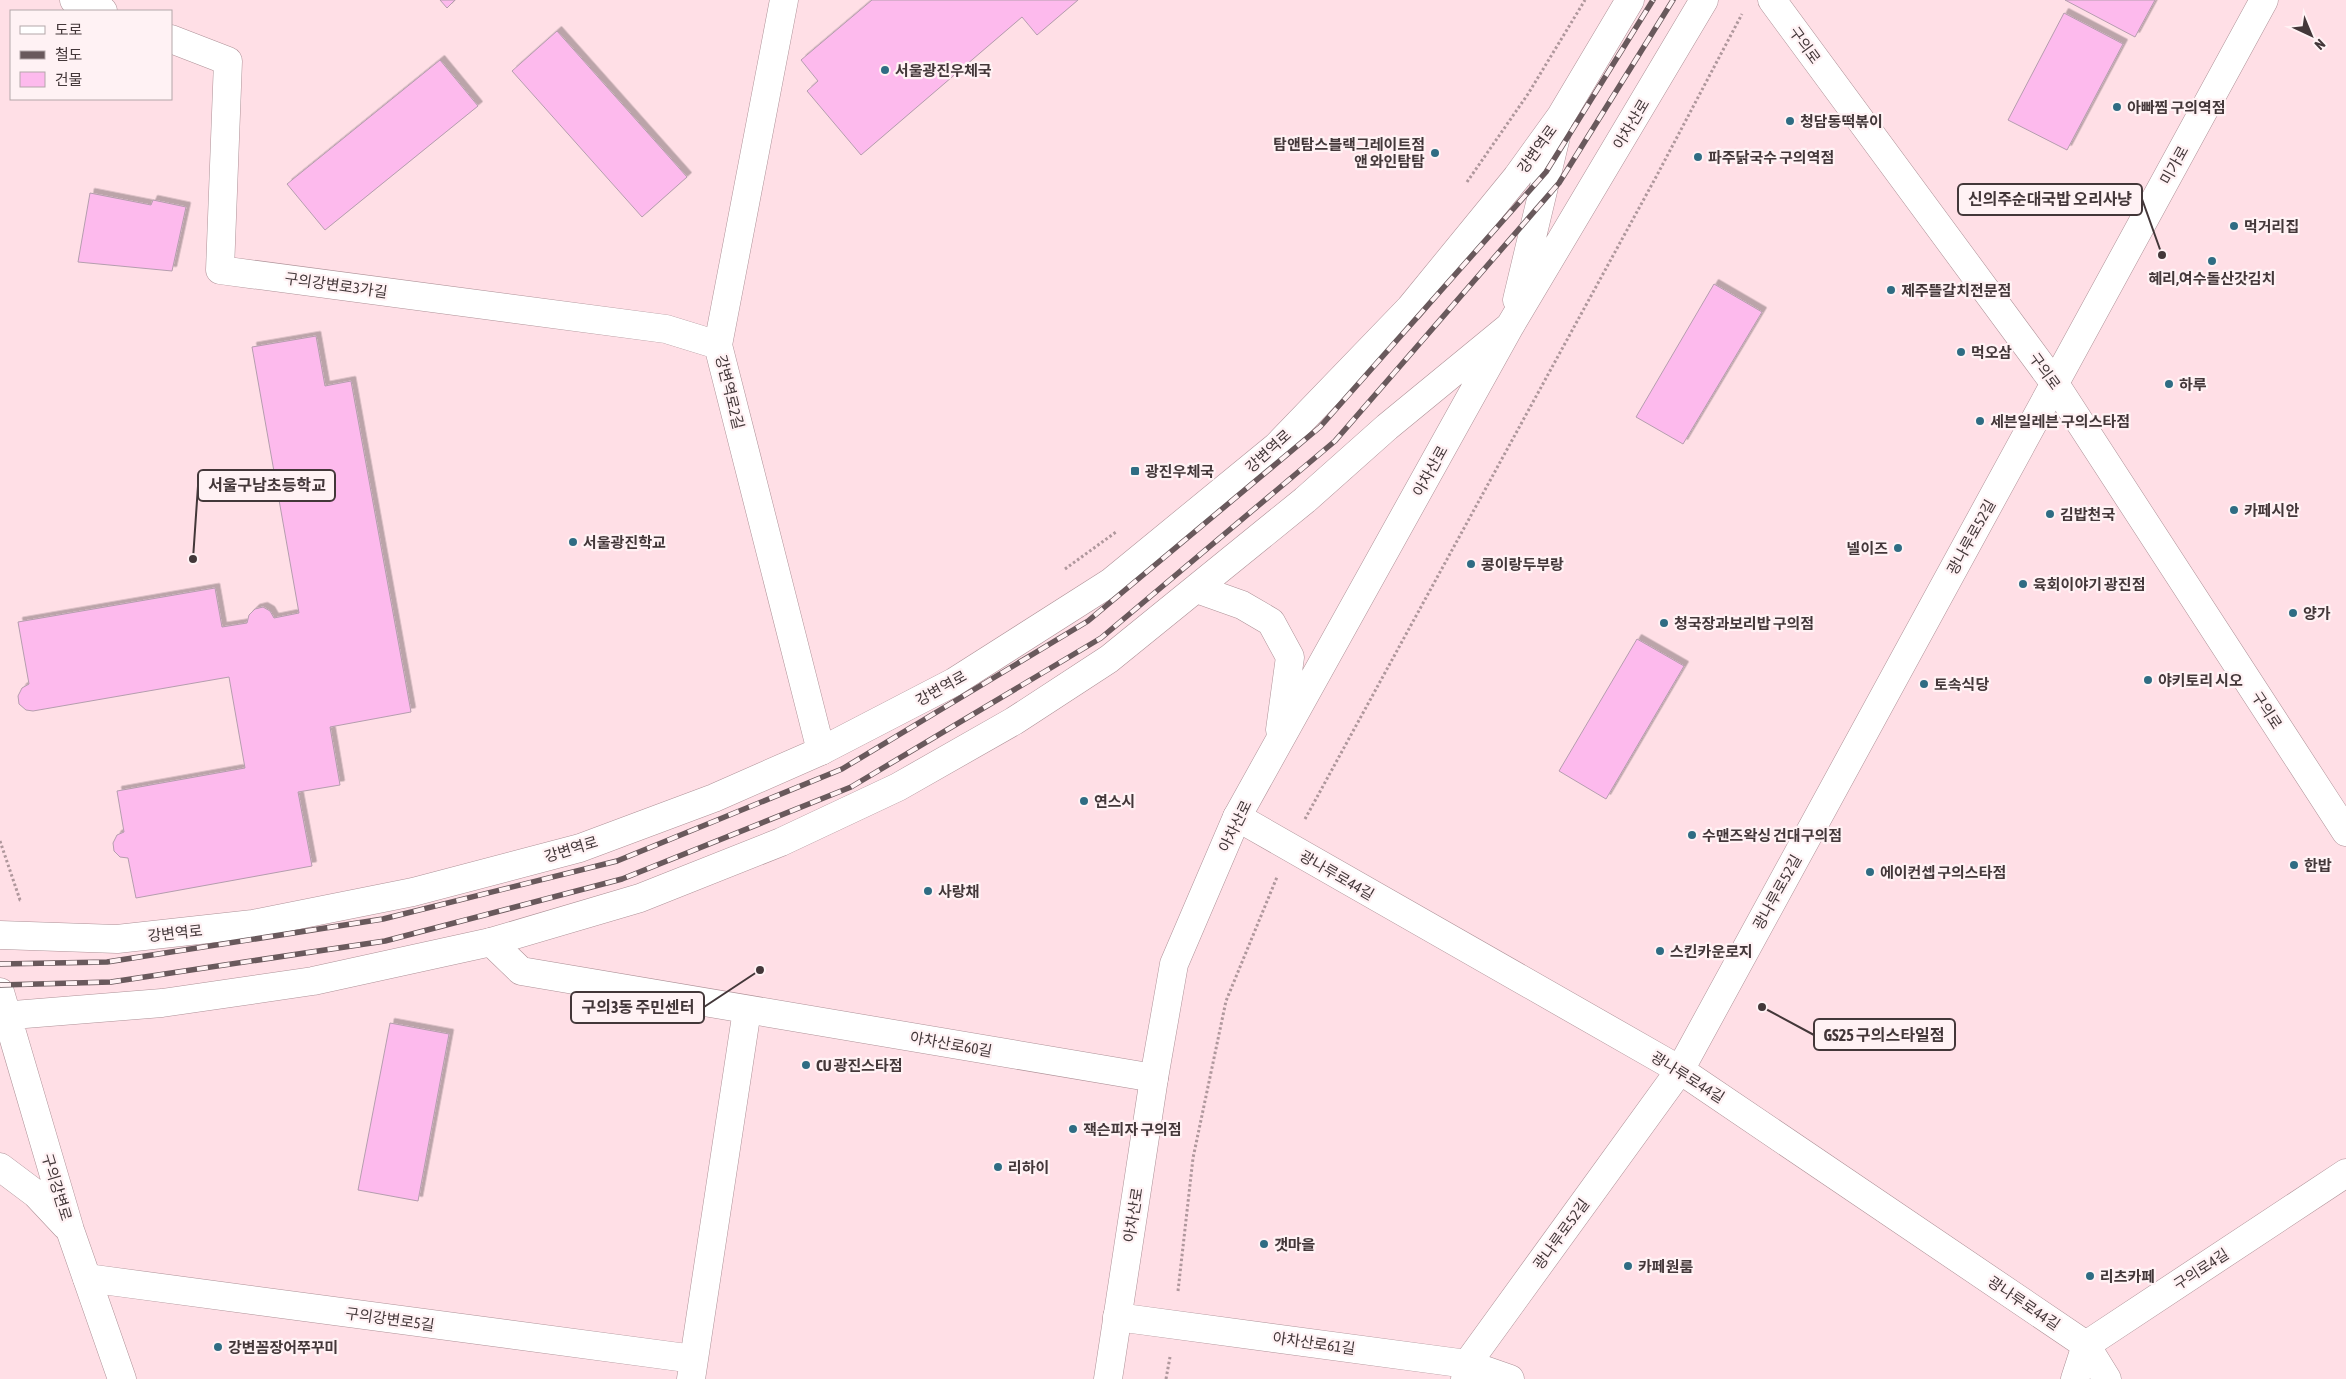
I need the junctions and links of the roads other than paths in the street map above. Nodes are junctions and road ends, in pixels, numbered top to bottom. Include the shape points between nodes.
1 (74, 0) edge
2 (784, 0) edge
3 (1630, 0) edge
4 (1704, 0) edge
5 (1772, 0) edge
6 (2264, 0) edge
7 (100, 10) edge
8 (172, 39) edge
9 (1561, 116) junction
10 (1510, 326) junction
11 (718, 345) junction
12 (2055, 384) junction
13 (1197, 589) junction
14 (1278, 746) junction
15 (821, 751) junction
16 (1237, 817) junction
17 (2346, 832) edge
18 (0, 935) edge
19 (491, 942) junction
20 (2, 1008) edge
21 (747, 1010) junction
22 (1680, 1070) junction
23 (1154, 1078) junction
24 (0, 1167) edge
25 (2346, 1174) edge
26 (70, 1230) junction
27 (87, 1278) junction
28 (1117, 1317) junction
29 (2086, 1345) junction
30 (693, 1369) edge
31 (1466, 1371) edge
32 (122, 1379) edge
33 (1108, 1379) edge
34 (1510, 1379) edge
35 (2075, 1379) edge
36 (2107, 1379) edge

1 - 7 street
2 - 11 street, 강변역로2길
3 - 9 street, 강변역로
4 - 10 street, 아차산로
5 - 12 street, 구의로
6 - 12 street, 미가로
8 - 11 street, 구의강변로3가길 via 228,61 220,270 666,329
9 - 10 street, 아차산로
9 - 15 street, 강변역로 via 1517,177 1410,308 1277,446 1112,582 954,682
10 - 13 street
10 - 14 street, 아차산로
11 - 15 street, 강변역로2길
12 - 17 street, 구의로
12 - 22 street, 광나루로52길
13 - 14 street via 1242,605 1271,622 1290,657
13 - 19 street via 1101,664 1014,721 898,787 781,842 640,898
14 - 16 street, 아차산로
15 - 18 street, 강변역로 via 714,798 580,848 413,892 253,924 126,938
16 - 22 street, 광나루로44길
16 - 23 street, 아차산로 via 1174,964
19 - 20 street via 313,981 162,1003
19 - 21 street, 아차산로60길 via 521,971
20 - 26 street, 구의강변로
21 - 23 street, 아차산로60길
21 - 30 street
22 - 29 street, 광나루로44길
22 - 31 street, 광나루로52길
23 - 28 street, 아차산로
24 - 26 street via 36,1194
25 - 29 street, 구의로4길
26 - 27 street, 구의강변로
27 - 30 street, 구의강변로5길
27 - 32 street, 구의강변로
28 - 31 street, 아차산로61길
28 - 33 street, 아차산로
29 - 35 street
29 - 36 street, 광나루로44길
31 - 34 street, 아차산로61길

